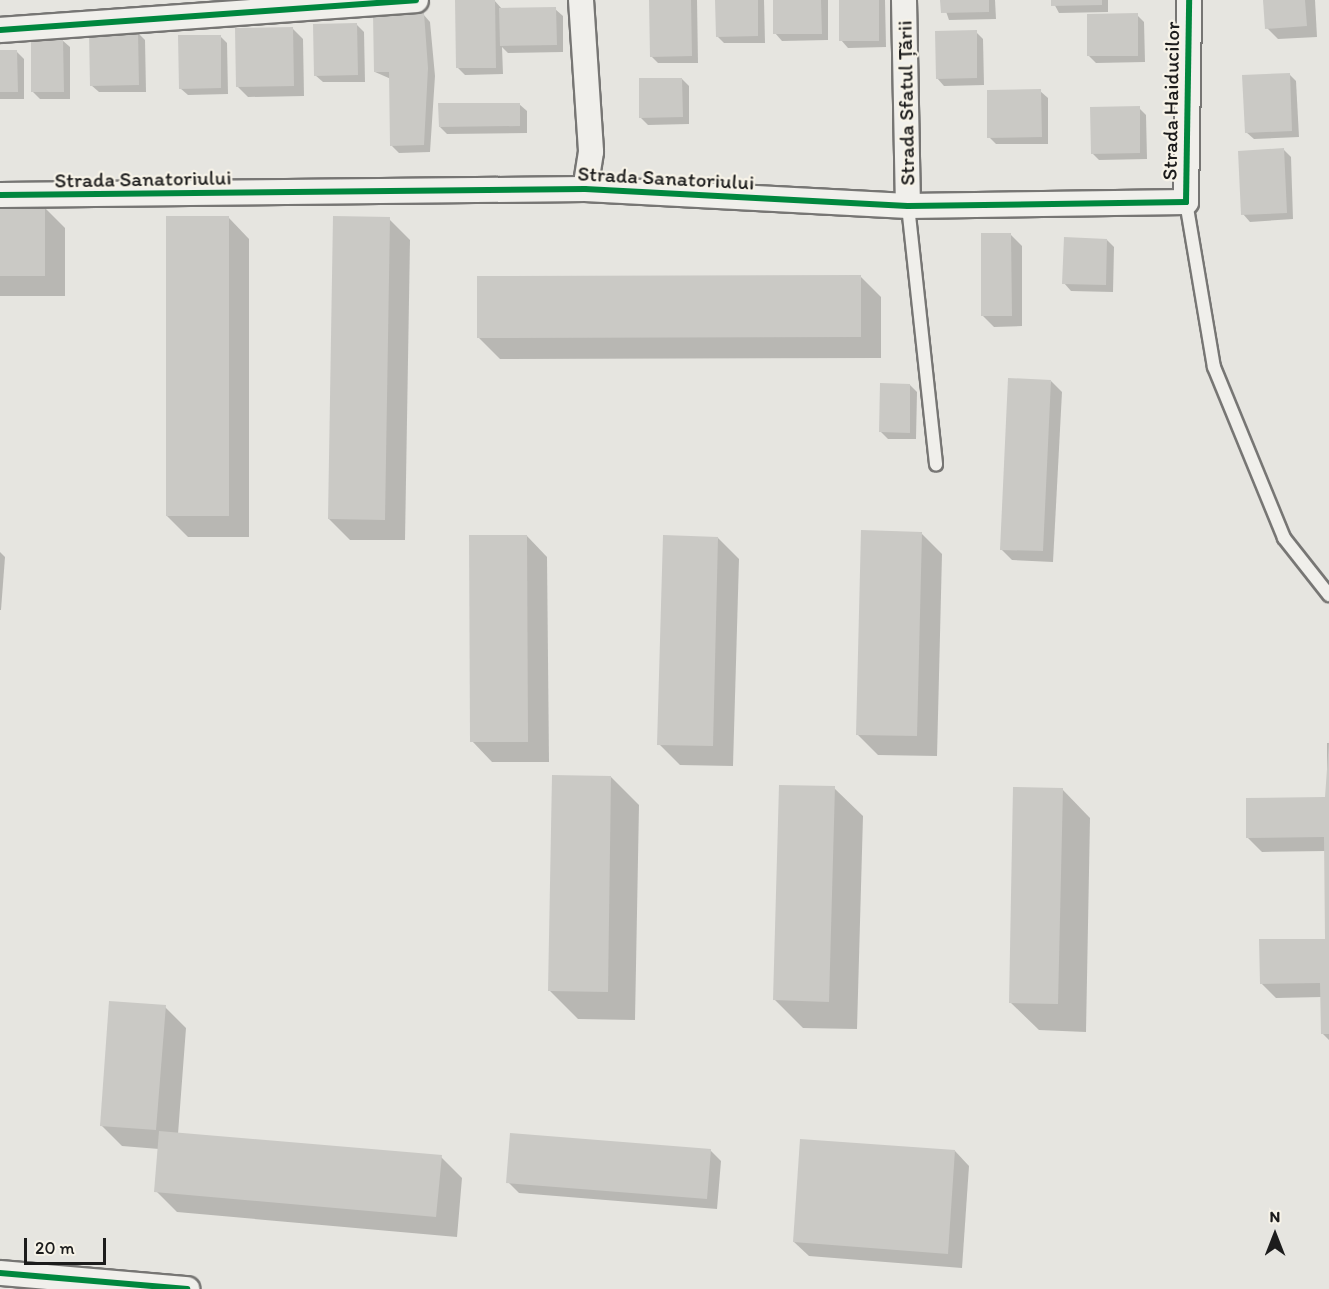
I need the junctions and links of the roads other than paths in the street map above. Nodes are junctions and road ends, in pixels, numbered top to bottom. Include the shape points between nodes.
1 (416, 0) edge
2 (581, 0) edge
3 (904, 0) edge
4 (1189, 0) edge
5 (0, 30) edge
6 (585, 189) junction
7 (0, 195) edge
8 (1186, 202) junction
9 (908, 206) junction
10 (936, 464) dead end
11 (1329, 595) edge
12 (0, 1273) edge
13 (187, 1289) edge

1 - 5 street
2 - 6 street via 591,152
3 - 9 street, Strada Sfatul Țării
4 - 8 street, Strada Haiducilor
6 - 7 street, Strada Sanatoriului
6 - 9 street, Strada Sanatoriului
8 - 9 street, Strada Sanatoriului
8 - 11 lane via 1214,367 1284,538
9 - 10 lane
12 - 13 street

